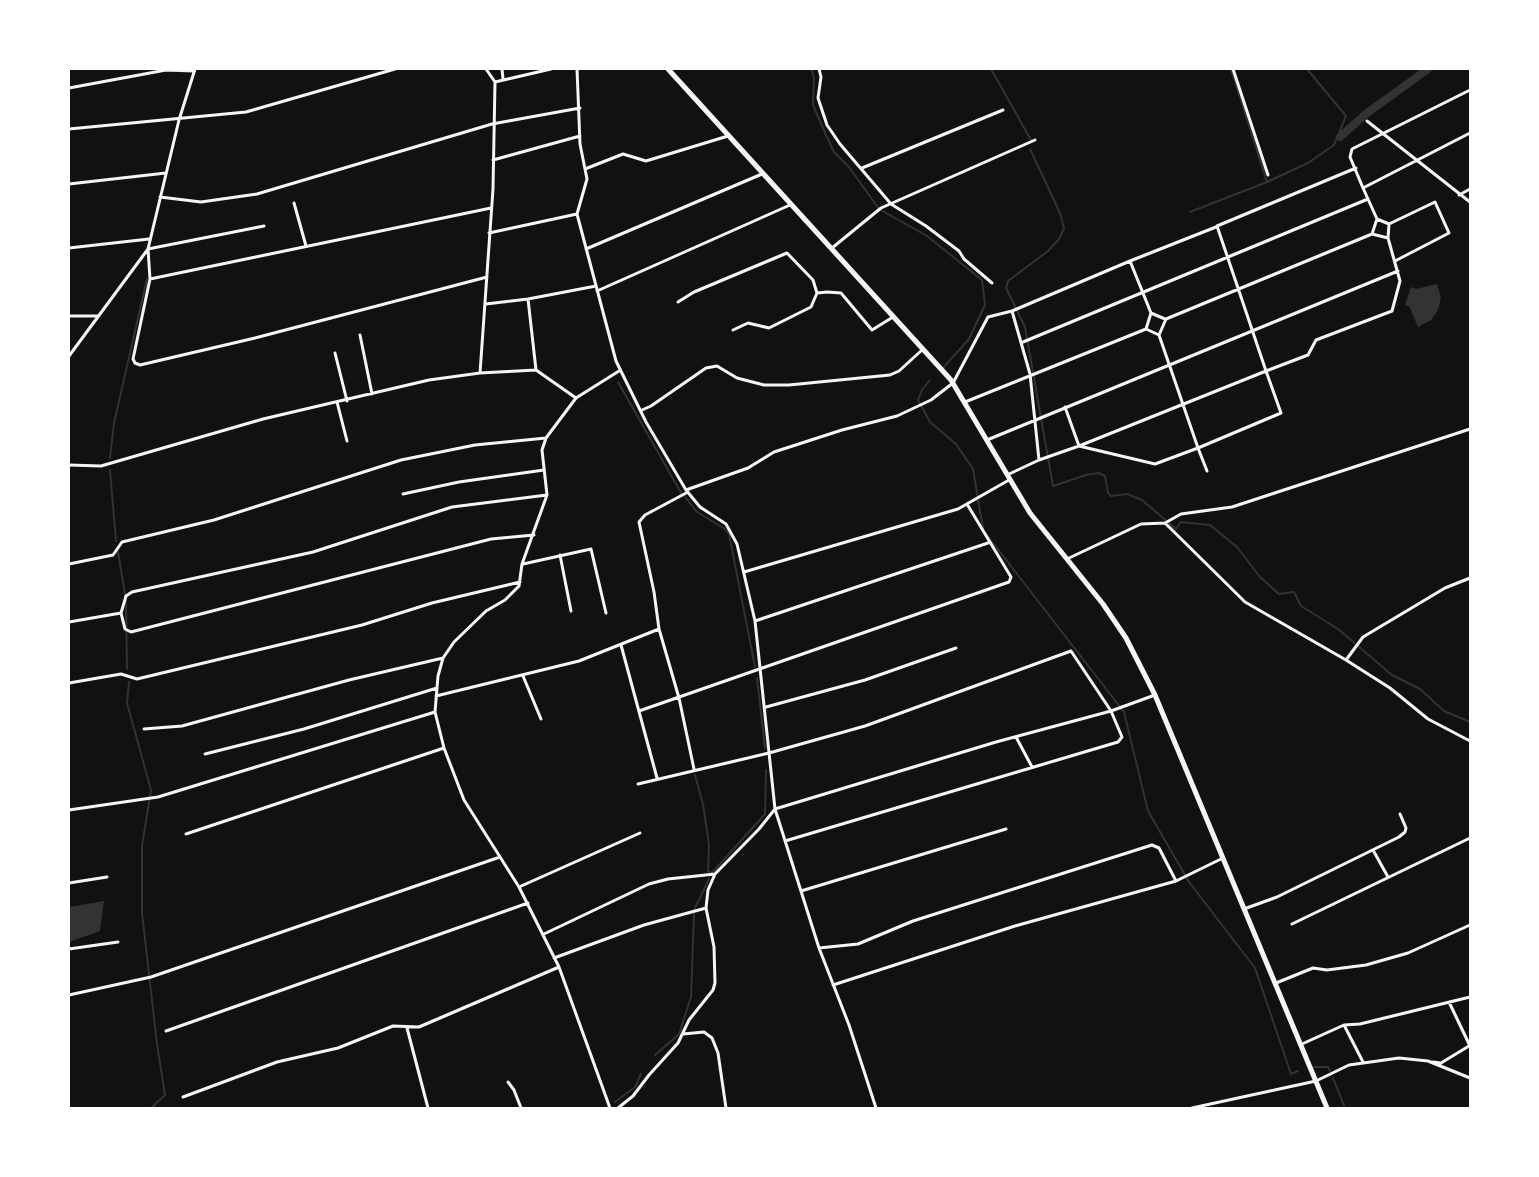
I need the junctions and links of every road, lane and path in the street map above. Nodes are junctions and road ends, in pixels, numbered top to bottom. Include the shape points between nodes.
1 (395, 69) edge
2 (486, 69) edge
3 (502, 69) edge
4 (551, 69) edge
5 (577, 69) edge
6 (668, 69) edge
7 (819, 69) edge
8 (1233, 69) edge
9 (195, 70) edge
10 (503, 80) junction
11 (495, 82) junction
12 (69, 88) edge
13 (1470, 90) edge
14 (580, 108) junction
15 (1003, 110) dead end
16 (179, 120) junction
17 (1367, 121) dead end
18 (492, 124) junction
19 (69, 129) edge
20 (1470, 133) edge
21 (1382, 134) junction
22 (580, 136) junction
23 (728, 136) junction
24 (1035, 140) dead end
25 (493, 160) junction
26 (1417, 161) junction
27 (862, 168) junction
28 (1356, 168) junction
29 (585, 169) junction
30 (166, 173) junction
31 (764, 173) junction
32 (1268, 175) dead end
33 (69, 184) edge
34 (1363, 188) junction
35 (1470, 189) edge
36 (1459, 195) junction
37 (160, 197) junction
38 (1368, 199) junction
39 (1470, 202) edge
40 (294, 203) dead end
41 (792, 204) junction
42 (891, 204) junction
43 (491, 208) junction
44 (577, 214) junction
45 (1377, 219) junction
46 (1389, 224) junction
47 (264, 226) dead end
48 (1217, 226) junction
49 (489, 233) junction
50 (1372, 234) junction
51 (1388, 238) junction
52 (149, 239) junction
53 (306, 246) junction
54 (69, 248) edge
55 (832, 248) junction
56 (147, 249) junction
57 (586, 249) junction
58 (1227, 257) junction
59 (1130, 261) junction
60 (1395, 261) junction
61 (1398, 271) junction
62 (487, 278) junction
63 (150, 279) junction
64 (992, 283) dead end
65 (596, 286) junction
66 (1239, 290) junction
67 (597, 291) junction
68 (1143, 292) junction
69 (817, 294) junction
70 (528, 299) junction
71 (678, 302) dead end
72 (486, 304) junction
73 (1014, 310) junction
74 (1152, 313) junction
75 (98, 315) junction
76 (69, 316) edge
77 (893, 317) junction
78 (1166, 319) junction
79 (1146, 329) junction
80 (733, 330) dead end
81 (1252, 331) junction
82 (360, 335) dead end
83 (1159, 335) junction
84 (1025, 341) junction
85 (922, 350) junction
86 (335, 353) dead end
87 (69, 356) edge
88 (1169, 365) junction
89 (536, 370) junction
90 (619, 371) junction
91 (1266, 371) junction
92 (480, 373) junction
93 (1033, 373) junction
94 (952, 382) junction
95 (372, 394) junction
96 (576, 398) junction
97 (347, 401) junction
98 (337, 402) junction
99 (965, 402) junction
100 (1183, 404) junction
101 (1065, 407) junction
102 (641, 410) junction
103 (1036, 419) junction
104 (1470, 429) edge
105 (546, 438) junction
106 (987, 440) junction
107 (346, 441) dead end
108 (1079, 446) junction
109 (1198, 448) junction
110 (1039, 460) junction
111 (69, 465) edge
112 (544, 470) junction
113 (1207, 471) dead end
114 (1008, 478) junction
115 (687, 491) junction
116 (403, 494) dead end
117 (546, 495) junction
118 (969, 503) junction
119 (1165, 523) junction
120 (534, 535) junction
121 (988, 543) junction
122 (560, 555) junction
123 (1067, 559) junction
124 (69, 564) edge
125 (522, 564) junction
126 (744, 572) junction
127 (1470, 578) edge
128 (520, 582) junction
129 (571, 611) dead end
130 (121, 613) junction
131 (606, 613) dead end
132 (755, 621) junction
133 (69, 622) edge
134 (659, 629) junction
135 (621, 645) junction
136 (956, 648) dead end
137 (443, 658) junction
138 (1346, 660) junction
139 (761, 669) junction
140 (523, 676) junction
141 (69, 683) edge
142 (437, 688) junction
143 (1155, 695) junction
144 (436, 696) junction
145 (678, 698) junction
146 (766, 707) junction
147 (639, 711) junction
148 (1111, 711) junction
149 (435, 712) junction
150 (541, 719) dead end
151 (144, 729) dead end
152 (1016, 737) junction
153 (1470, 741) edge
154 (444, 748) junction
155 (769, 753) junction
156 (205, 754) dead end
157 (1032, 768) junction
158 (694, 769) junction
159 (657, 778) junction
160 (638, 784) dead end
161 (775, 809) junction
162 (69, 810) edge
163 (1400, 814) dead end
164 (1006, 829) dead end
165 (640, 833) dead end
166 (186, 834) dead end
167 (1470, 838) edge
168 (785, 841) junction
169 (1373, 850) junction
170 (500, 857) junction
171 (1223, 858) junction
172 (715, 874) junction
173 (1388, 877) junction
174 (107, 878) dead end
175 (1176, 881) junction
176 (69, 883) edge
177 (519, 887) junction
178 (801, 891) junction
179 (528, 903) junction
180 (706, 908) junction
181 (1244, 909) junction
182 (1292, 924) dead end
183 (1470, 925) edge
184 (544, 934) junction
185 (118, 942) dead end
186 (819, 948) junction
187 (69, 949) edge
188 (554, 958) junction
189 (559, 966) junction
190 (1275, 983) junction
191 (833, 985) junction
192 (69, 995) edge
193 (1470, 997) edge
194 (1449, 1002) junction
195 (1344, 1025) junction
196 (407, 1028) junction
197 (166, 1031) dead end
198 (683, 1034) junction
199 (1301, 1044) junction
200 (1470, 1046) edge
201 (1428, 1061) junction
202 (1363, 1062) junction
203 (1470, 1078) edge
204 (1316, 1081) junction
205 (508, 1082) dead end
206 (183, 1097) dead end
207 (428, 1108) edge
208 (521, 1108) edge
209 (610, 1108) edge
210 (618, 1108) edge
211 (726, 1108) edge
212 (876, 1108) edge
213 (1192, 1108) edge
214 (1327, 1108) edge

1 - 16 street via 246,112
2 - 11 street
3 - 10 street
4 - 10 street
5 - 14 street
6 - 23 main road
7 - 27 street via 818,98 827,125
8 - 32 street
9 - 12 street via 166,70
9 - 16 street
10 - 11 street
11 - 18 street
13 - 21 street
14 - 18 street
14 - 22 street
15 - 27 street
16 - 19 street
16 - 30 street
17 - 21 street
18 - 25 street
18 - 37 street via 257,194 201,202
20 - 26 street
21 - 26 street
21 - 28 street via 1352,149 1350,158
22 - 25 street
22 - 29 street
23 - 29 street via 646,161 623,154
23 - 31 main road
24 - 42 street
25 - 43 street
26 - 34 street
26 - 36 street
27 - 42 street
28 - 34 street
28 - 48 street
29 - 44 street via 587,179
30 - 33 street
30 - 37 street
31 - 41 main road
31 - 57 street
34 - 38 street
35 - 36 street
36 - 39 street
37 - 52 street
38 - 45 street
38 - 58 street
40 - 53 street
41 - 55 main road
41 - 67 street
42 - 55 street
42 - 64 street via 959,251
43 - 49 street
43 - 53 street
44 - 49 street
44 - 57 street
45 - 46 street
45 - 50 street
46 - 51 street
46 - 60 street via 1435,202 1449,233
47 - 56 street
48 - 58 street
48 - 59 street
49 - 62 street
50 - 51 street
50 - 66 street
51 - 60 street
52 - 54 street
52 - 56 street
53 - 63 street
55 - 77 main road
56 - 63 street
56 - 75 street
57 - 65 street
58 - 66 street
58 - 68 street
59 - 68 street
59 - 73 street
60 - 61 street
61 - 81 street
61 - 91 street via 1400,281 1392,311 1316,340 1308,355
62 - 63 street via 137,365 133,359
62 - 72 street
65 - 67 street
65 - 70 street
66 - 78 street
66 - 81 street
67 - 90 street
68 - 74 street
68 - 84 street
69 - 71 street via 813,280 787,253
69 - 77 street via 841,293 872,330
69 - 80 street via 811,307 769,327 748,323
70 - 72 street
70 - 89 street
72 - 92 street
73 - 84 street
73 - 94 street via 988,317
74 - 78 street
74 - 79 street
75 - 76 street
75 - 87 street
77 - 85 main road
78 - 83 street
79 - 83 street
79 - 93 street
81 - 88 street
81 - 91 street
82 - 95 street
83 - 88 street
84 - 93 street
85 - 94 main road
85 - 102 street via 890,375 789,385 764,385 737,378 717,366 706,368
86 - 97 street
88 - 100 street
88 - 101 street
89 - 92 street
89 - 96 street
90 - 96 street
90 - 102 street
91 - 100 street
91 - 109 street via 1281,413
92 - 95 street
93 - 99 street
93 - 103 street
94 - 99 main road
94 - 115 street via 912,410 774,452 748,468
95 - 97 street
96 - 105 street
97 - 98 street
98 - 107 street
98 - 111 street via 202,435 101,466
99 - 106 main road
100 - 108 street
100 - 109 street
101 - 103 street
101 - 108 street
102 - 115 street
103 - 106 street
103 - 110 street
104 - 119 street via 1232,507 1181,514
105 - 112 street via 542,450
105 - 124 street via 401,460 214,520 122,542 113,555
106 - 114 main road
108 - 109 street via 1155,464
108 - 110 street
109 - 113 street
110 - 114 street
112 - 116 street
112 - 117 street
114 - 118 street
114 - 123 main road
115 - 126 street via 700,507 733,533
115 - 134 street via 639,522
117 - 120 street
117 - 130 street via 452,507 313,552 132,592 125,598
118 - 121 street
118 - 126 street
119 - 123 street via 1141,524
119 - 138 street via 1245,602
120 - 125 street
120 - 130 street via 490,539 130,632 125,629
121 - 132 street
121 - 139 street via 1011,577 1009,582
122 - 125 street
122 - 129 street
122 - 131 street via 592,550
123 - 143 main road via 1126,638
125 - 128 street
126 - 132 street
127 - 138 street via 1386,622 1359,642
128 - 137 street via 513,594 466,628
128 - 141 street via 137,679 121,674
130 - 133 street
132 - 139 street
134 - 135 street
134 - 145 street
135 - 140 street
135 - 147 street
136 - 146 street via 865,680
137 - 142 street
137 - 151 street via 182,726
138 - 153 street via 1428,719
139 - 145 street
139 - 146 street
140 - 144 street
140 - 150 street
142 - 144 street
142 - 156 street via 304,729
143 - 148 street
143 - 171 main road
144 - 149 street
145 - 147 street
145 - 158 street
146 - 155 street
147 - 159 street
148 - 152 street
148 - 155 street via 1071,651 865,726
148 - 157 street via 1122,740
149 - 154 street
149 - 162 street via 153,797
152 - 157 street
152 - 161 street
154 - 166 street
154 - 170 street via 464,800
155 - 158 street
155 - 161 street
157 - 168 street
158 - 159 street
159 - 160 street
161 - 168 street
161 - 172 street
163 - 169 street via 1405,832
164 - 178 street
165 - 177 street
167 - 173 street
168 - 178 street
169 - 173 street
169 - 181 street
170 - 177 street
170 - 192 street via 151,977
171 - 175 street
171 - 181 main road
172 - 180 street
172 - 184 street via 650,884
173 - 182 street
174 - 176 street
175 - 186 street via 1159,848 1152,845 924,918 858,944
175 - 191 street via 1015,926
177 - 179 street
178 - 186 street
179 - 184 street
179 - 197 street
180 - 188 street
180 - 198 street via 714,947 715,983
181 - 190 main road
183 - 190 street via 1407,953 1366,965 1313,968
184 - 188 street
185 - 187 street
186 - 191 street
188 - 189 street
189 - 196 street via 419,1027
189 - 209 street
190 - 199 main road
191 - 212 street
193 - 194 street
194 - 195 street
194 - 200 street
195 - 199 street
195 - 202 street
196 - 206 street via 393,1026 338,1048 277,1062
196 - 207 street
198 - 210 street via 633,1096
198 - 211 street via 704,1032 712,1038
199 - 204 main road
200 - 201 street via 1441,1063
201 - 202 street via 1399,1058
201 - 203 street
202 - 204 street
204 - 213 street
204 - 214 main road
205 - 208 street

